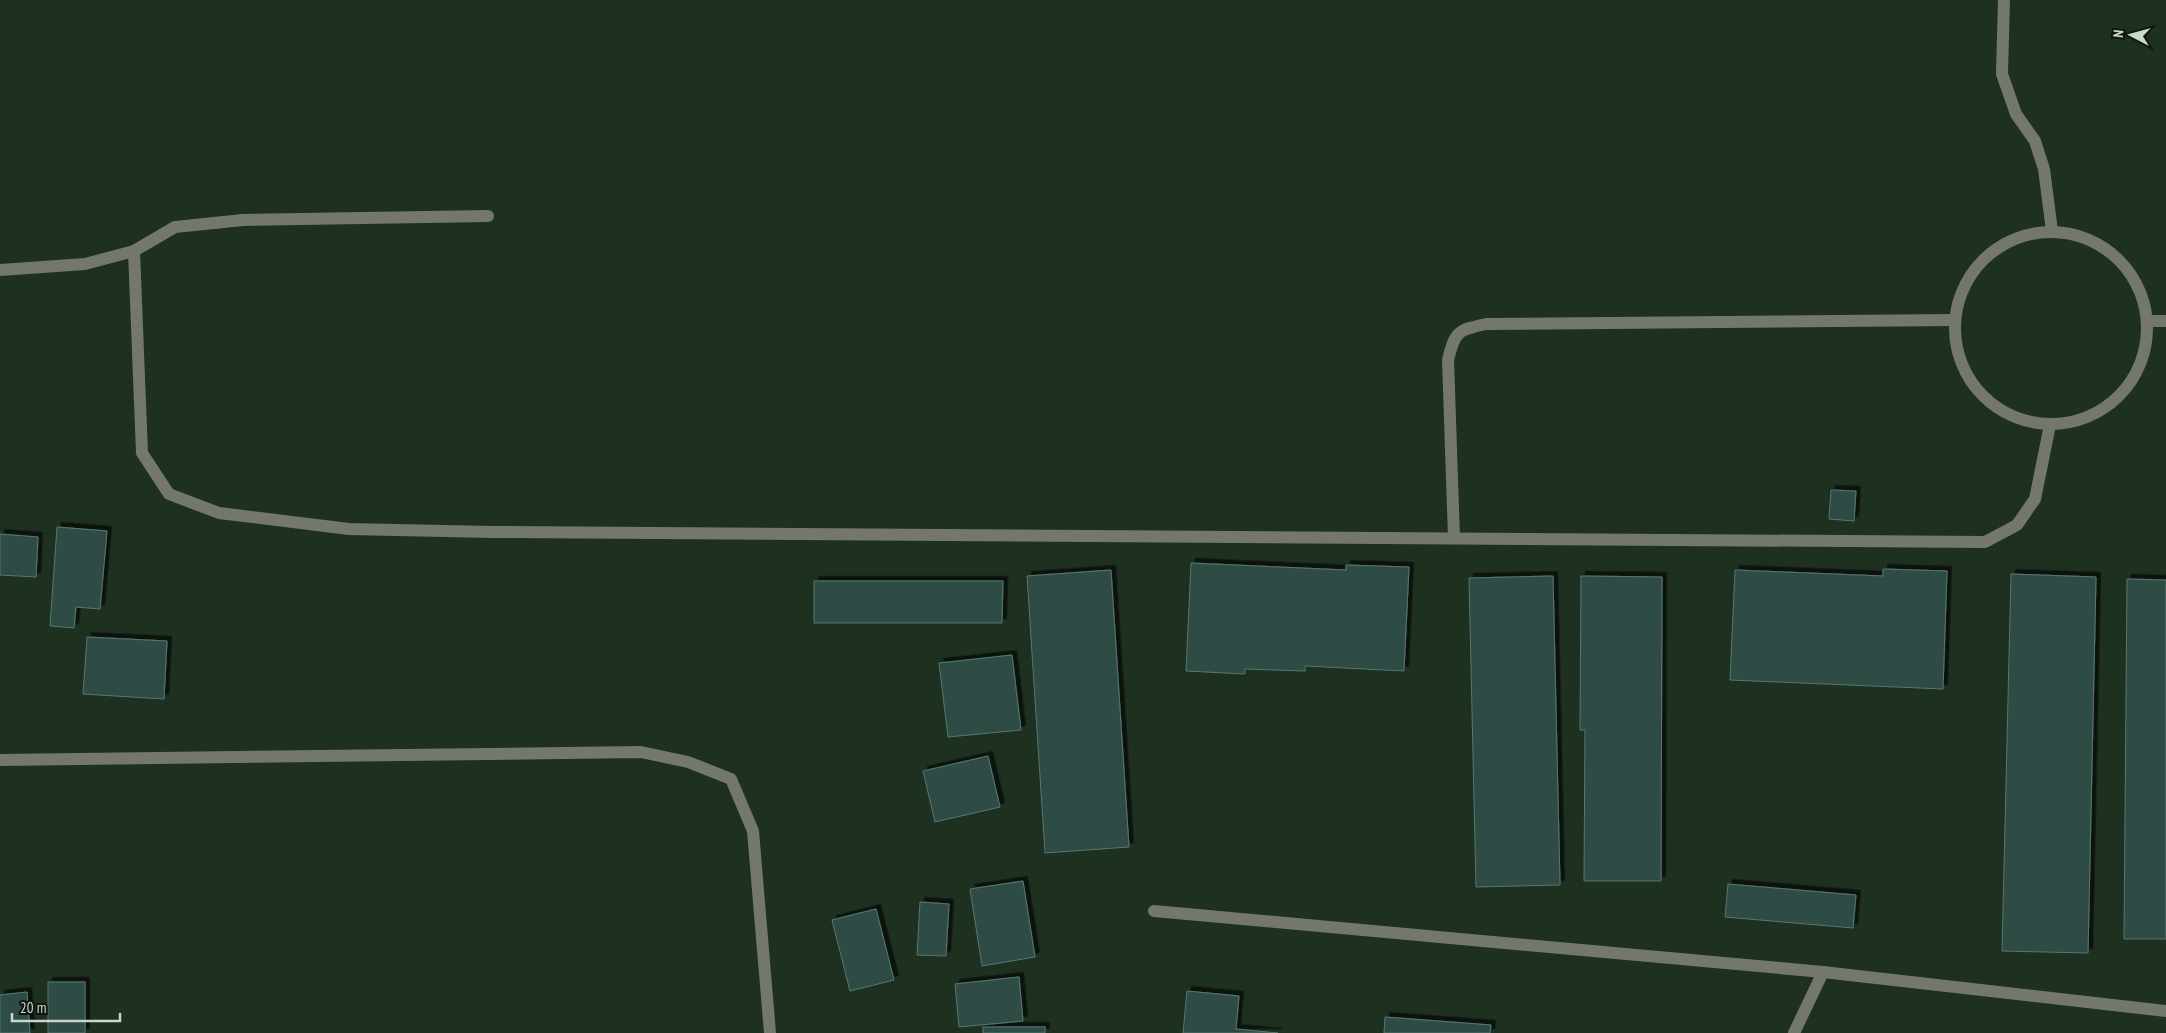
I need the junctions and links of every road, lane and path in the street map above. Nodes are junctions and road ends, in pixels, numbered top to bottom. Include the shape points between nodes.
1 (2004, 0) edge
2 (488, 216) dead end
3 (2052, 231) junction
4 (134, 251) junction
5 (0, 270) edge
6 (1954, 320) junction
7 (2149, 321) junction
8 (2166, 321) edge
9 (2050, 425) junction
10 (1454, 538) junction
11 (0, 760) edge
12 (1154, 911) dead end
13 (1823, 972) junction
14 (2166, 1011) edge
15 (770, 1033) edge
16 (1794, 1033) edge

1 - 3 street via 2002,74 2016,114 2035,141 2044,169
2 - 4 street via 243,220 175,227
3 - 6 street via 2015,238 1988,255 1972,272
3 - 7 street via 2083,237 2116,256 2142,295
4 - 5 street via 86,264
4 - 10 street via 142,453 169,494 219,513 349,529 492,532
6 - 9 street via 1960,361 1986,400 2027,422
6 - 10 street via 1486,324 1465,329 1453,339 1448,360
7 - 8 street
7 - 9 street via 2140,363 2129,384 2114,401 2087,417
9 - 10 street via 2035,499 2017,525 1985,542
11 - 15 street via 641,752 688,762 731,779 753,831
12 - 13 street
13 - 14 street
13 - 16 street

